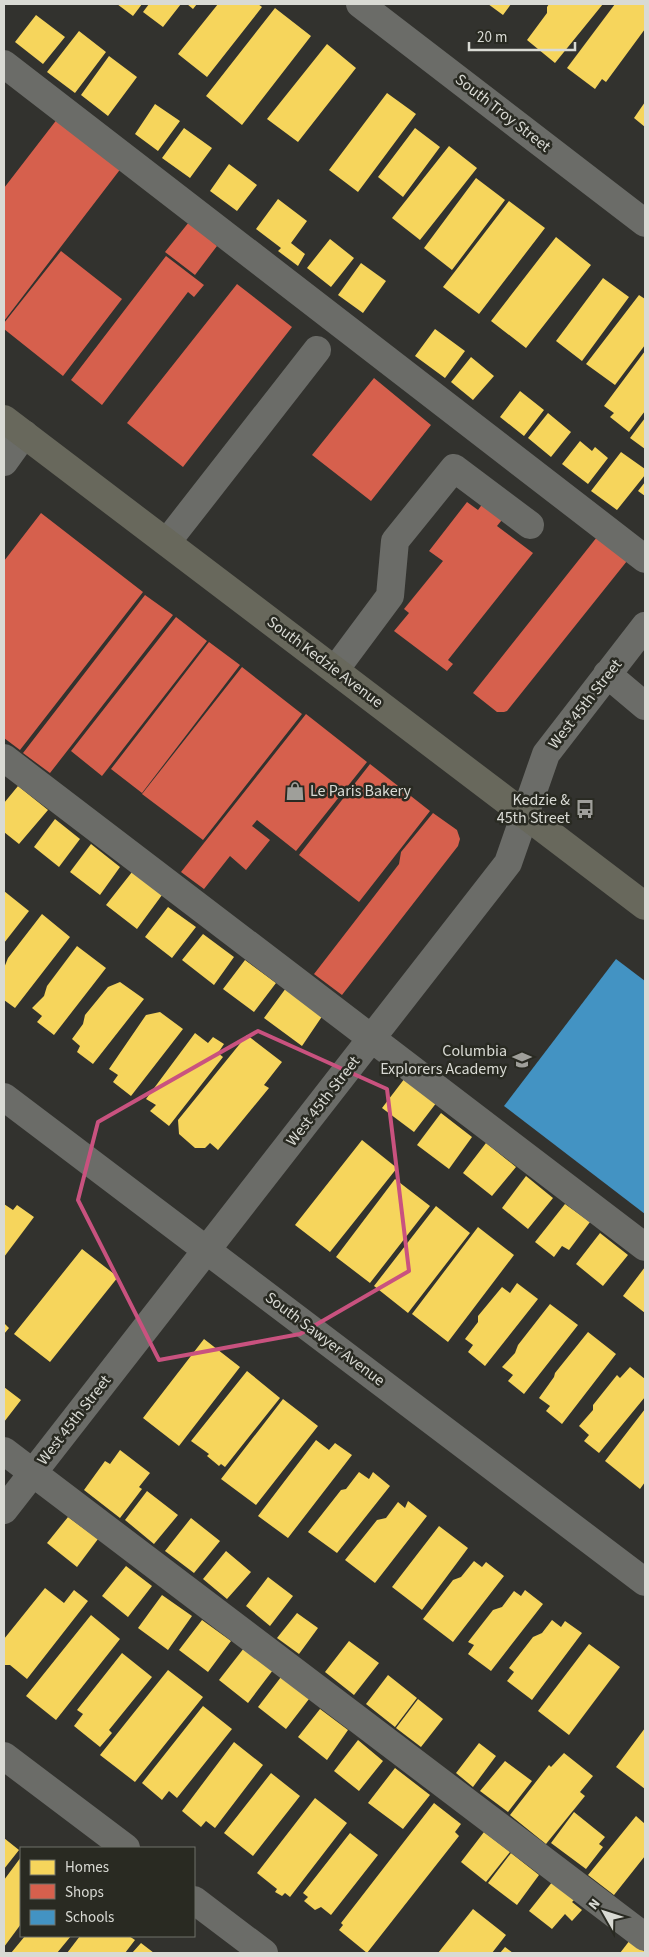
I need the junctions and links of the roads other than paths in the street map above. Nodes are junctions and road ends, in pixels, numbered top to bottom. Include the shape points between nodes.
1 (360, 4) edge
2 (4, 64) edge
3 (645, 223) edge
4 (317, 350) dead end
5 (14, 427) edge
6 (4, 462) edge
7 (530, 524) dead end
8 (167, 542) junction
9 (645, 558) edge
10 (645, 626) edge
11 (335, 670) junction
12 (607, 674) junction
13 (645, 706) edge
14 (4, 758) edge
15 (525, 814) junction
16 (645, 906) edge
17 (372, 1039) junction
18 (4, 1097) edge
19 (645, 1247) edge
20 (206, 1250) junction
21 (4, 1451) edge
22 (33, 1473) junction
23 (4, 1510) edge
24 (645, 1582) edge
25 (4, 1756) edge
26 (125, 1847) edge
27 (195, 1901) edge
28 (645, 1937) edge
29 (264, 1953) edge

1 - 3 street, South Troy Street
2 - 9 street
4 - 8 street
5 - 6 street
5 - 8 main road, South Kedzie Avenue
7 - 11 street via 454,468 396,541 390,596
8 - 11 main road, South Kedzie Avenue
10 - 12 street, West 45th Street
11 - 15 main road, South Kedzie Avenue
12 - 13 street
12 - 15 street, West 45th Street via 546,754
14 - 17 street
15 - 16 main road, South Kedzie Avenue
15 - 17 street, West 45th Street via 508,864
17 - 19 street
17 - 20 street, West 45th Street
18 - 20 street, South Sawyer Avenue
20 - 22 street, West 45th Street
20 - 24 street, South Sawyer Avenue
21 - 22 street
22 - 23 street, West 45th Street
22 - 28 street
25 - 26 street
27 - 29 street

